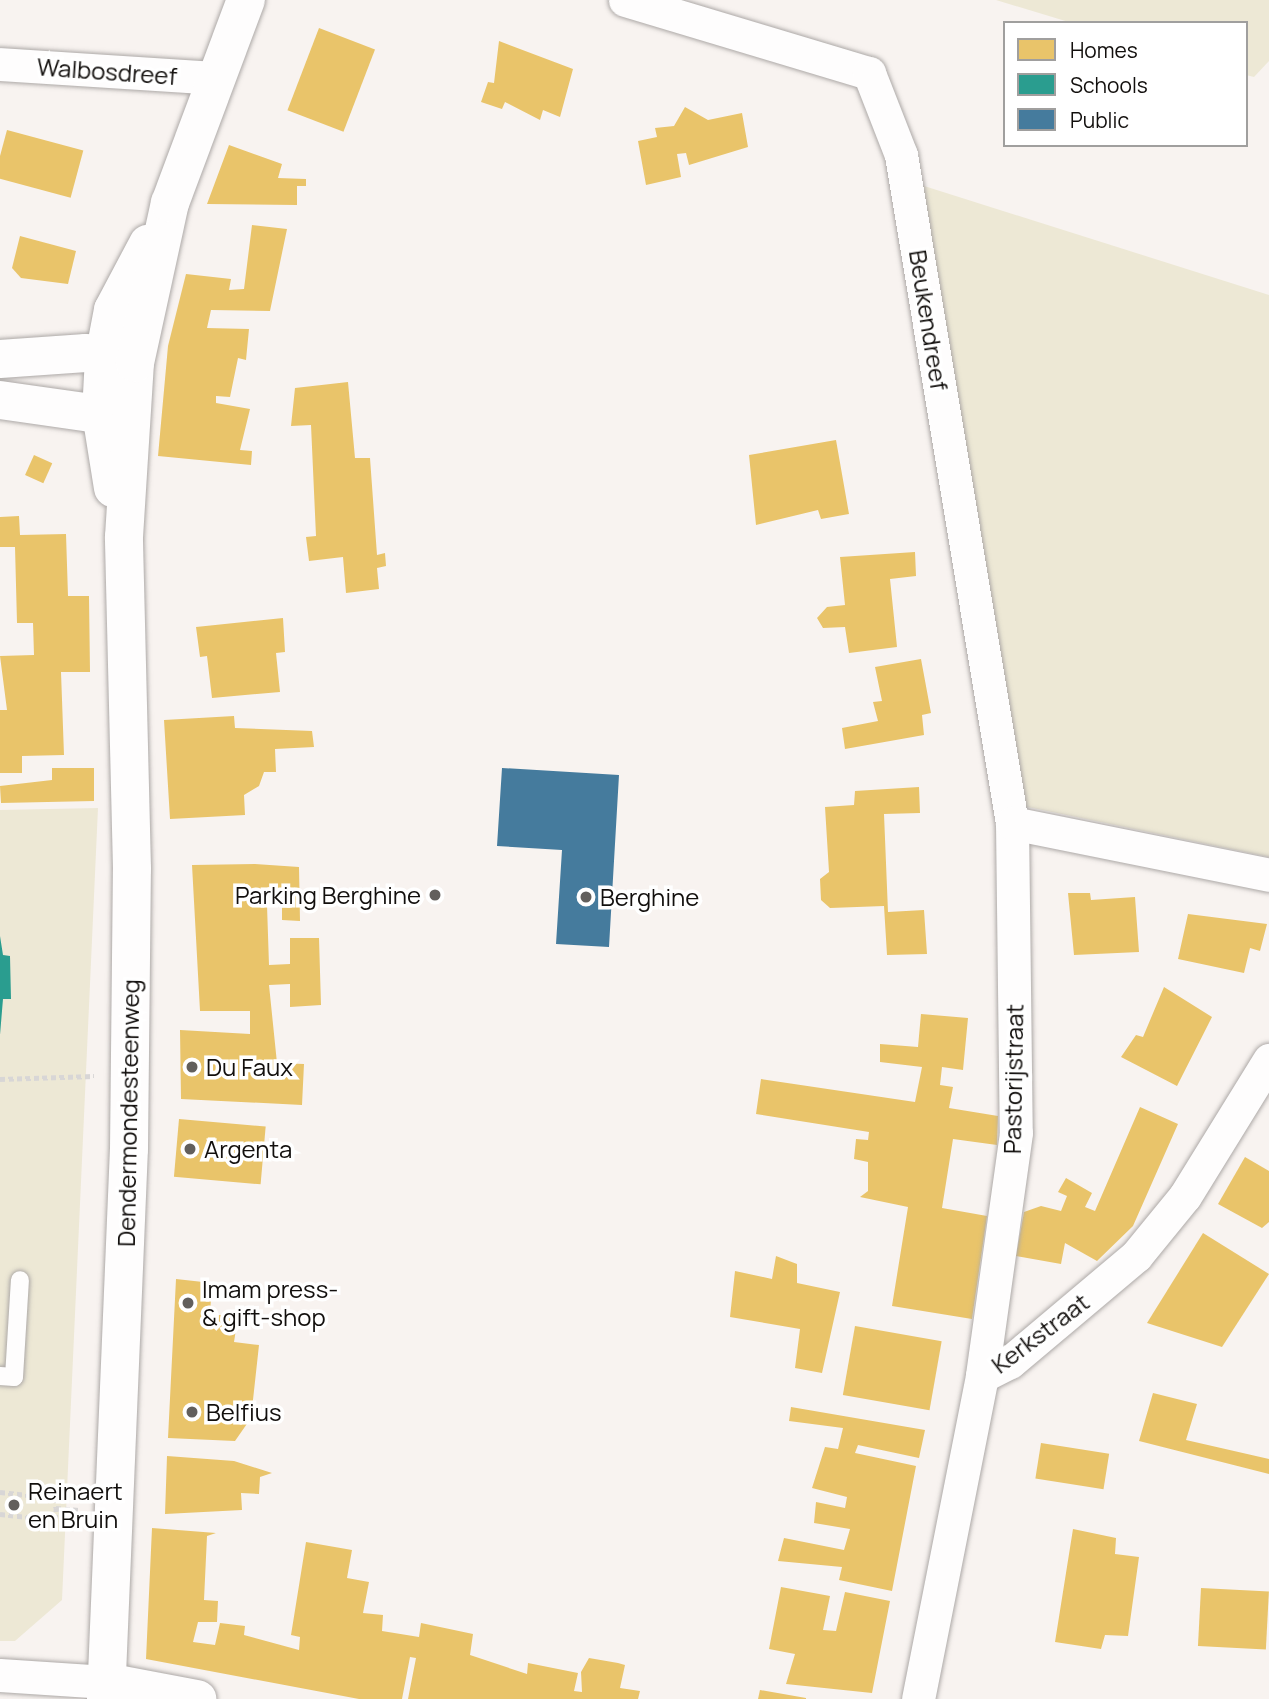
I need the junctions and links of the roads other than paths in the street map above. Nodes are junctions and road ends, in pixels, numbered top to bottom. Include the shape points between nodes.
1 (246, 0) edge
2 (625, 0) edge
3 (0, 64) edge
4 (214, 78) junction
5 (0, 359) edge
6 (120, 360) junction
7 (0, 400) edge
8 (116, 416) junction
9 (1012, 823) junction
10 (1269, 875) edge
11 (1269, 1060) edge
12 (20, 1280) dead end
13 (0, 1376) edge
14 (982, 1376) junction
15 (0, 1675) edge
16 (106, 1691) edge
17 (197, 1699) edge
18 (918, 1699) edge

1 - 4 main road, Dendermondesteenweg
2 - 9 street, Beukendreef via 869,74 882,97 901,155
3 - 4 street, Walbosdreef
4 - 6 main road, Dendermondesteenweg
5 - 6 main road
6 - 8 main road, Dendermondesteenweg
7 - 8 main road
8 - 16 main road, Dendermondesteenweg via 124,527 130,1080
9 - 10 street
9 - 14 street, Pastorijstraat via 1016,1133
11 - 14 street, Kerkstraat via 1185,1196 1136,1256 1010,1362
12 - 13 lane via 13,1377
14 - 18 street, Kerkstraat
15 - 16 street
16 - 17 main road

